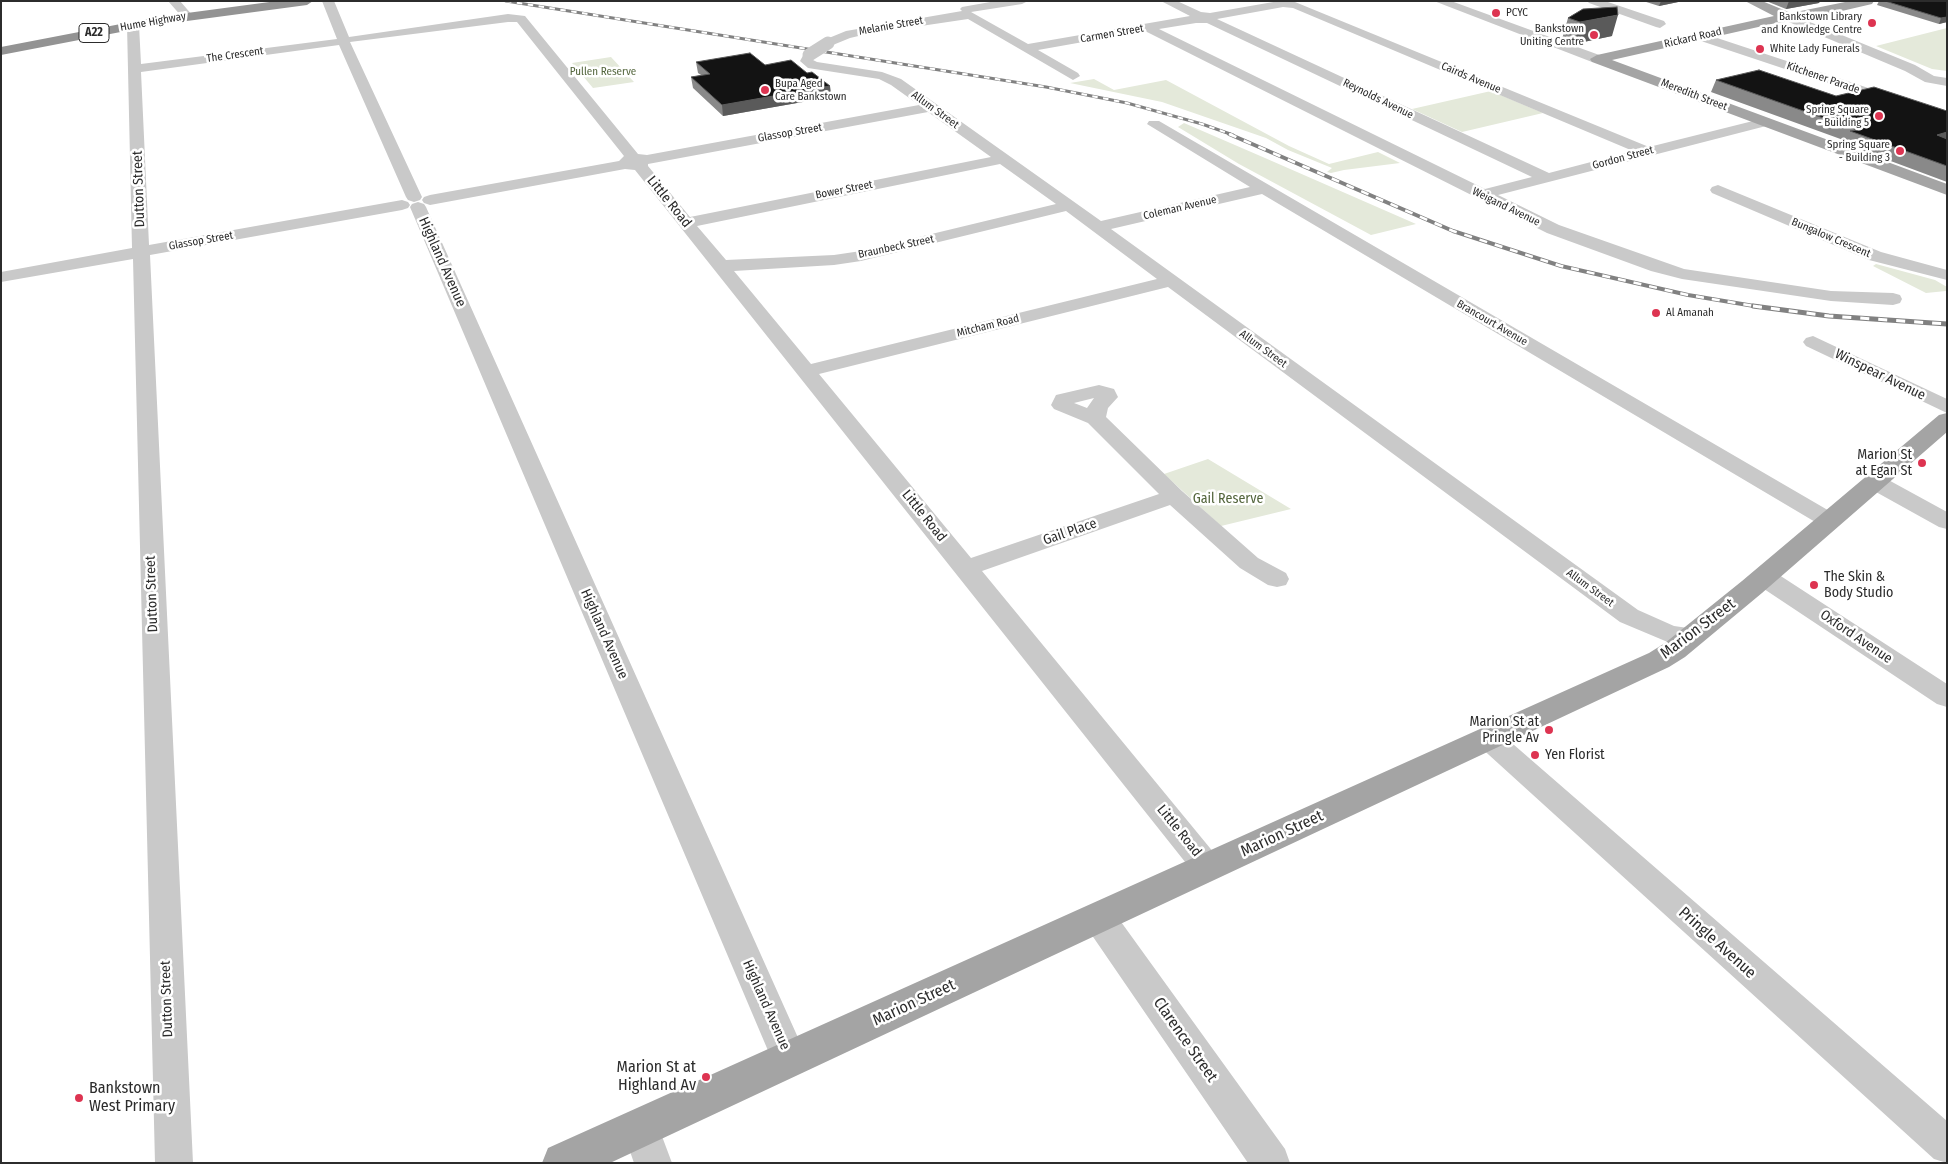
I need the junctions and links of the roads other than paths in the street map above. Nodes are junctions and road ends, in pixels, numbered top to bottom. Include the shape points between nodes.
1 (174, 1) edge
2 (274, 1) edge
3 (307, 1) edge
4 (328, 1) edge
5 (1022, 1) edge
6 (1167, 1) edge
7 (1440, 1) edge
8 (1593, 1) edge
9 (1751, 1) edge
10 (1841, 1) edge
11 (1868, 1) edge
12 (1292, 2) edge
13 (1476, 2) edge
14 (1454, 6) junction
15 (964, 10) junction
16 (186, 14) junction
17 (1788, 17) junction
18 (508, 18) joint
19 (1204, 18) junction
20 (1660, 24) dead end
21 (133, 25) junction
22 (1147, 28) junction
23 (1699, 36) junction
24 (344, 41) junction
25 (1, 46) edge
26 (1028, 48) junction
27 (1, 51) edge
28 (1597, 59) junction
29 (135, 69) junction
30 (1073, 76) dead end
31 (1941, 79) edge
32 (896, 82) joint
33 (932, 108) junction
34 (1947, 119) edge
35 (1766, 122) junction
36 (1154, 124) dead end
37 (1647, 152) junction
38 (1003, 159) junction
39 (636, 162) junction
40 (1547, 178) junction
41 (1263, 189) junction
42 (1718, 190) dead end
43 (1947, 190) edge
44 (1481, 195) junction
45 (416, 202) junction
46 (1068, 206) junction
47 (686, 223) junction
48 (1098, 227) junction
49 (141, 252) junction
50 (721, 266) junction
51 (1947, 275) edge
52 (1, 278) edge
53 (1170, 281) junction
54 (1893, 299) dead end
55 (1813, 342) dead end
56 (806, 371) junction
57 (1947, 407) edge
58 (1095, 419) dead end
59 (1947, 420) edge
60 (1875, 482) junction
61 (1174, 496) junction
62 (1830, 521) junction
63 (1947, 522) edge
64 (966, 568) junction
65 (1764, 577) junction
66 (1277, 579) dead end
67 (1629, 616) junction
68 (1693, 636) junction
69 (1657, 661) junction
70 (1947, 697) edge
71 (1488, 738) junction
72 (1208, 868) junction
73 (1099, 918) junction
74 (790, 1060) junction
75 (641, 1128) junction
76 (1947, 1146) edge
77 (174, 1163) edge
78 (563, 1163) edge
79 (653, 1163) edge
80 (1271, 1163) edge

1 - 16 street
2 - 16 highway, Hume Highway / A22
3 - 16 highway, Hume Highway / A22
4 - 24 street, Highland Avenue
5 - 15 street, Melanie Street
6 - 19 street, Reynolds Avenue
7 - 14 street, Meredith Street
8 - 20 street
9 - 17 main road
10 - 17 main road, Rickard Road via 1791,12
11 - 17 main road, Rickard Road
12 - 19 street, Carmen Street
12 - 37 street, Cairds Avenue
13 - 14 street
14 - 28 street, Meredith Street
15 - 26 street
15 - 32 street, Melanie Street, bridge via 860,31 828,44 809,55 806,61 812,65 882,76
16 - 21 highway, Hume Highway / A22
16 - 25 highway, Hume Highway / A22
17 - 23 main road, Rickard Road
17 - 31 street
18 - 24 street, The Crescent
18 - 39 street, Little Road via 523,20
19 - 22 street, Carmen Street
19 - 40 street, Reynolds Avenue
21 - 27 highway, Hume Highway / A22
21 - 29 street, Dutton Street
22 - 26 street, Carmen Street
22 - 44 street, Weigand Avenue
23 - 28 main road, Rickard Road
23 - 34 street, Kitchener Parade
24 - 29 street, The Crescent
24 - 45 street, Highland Avenue
26 - 30 street
28 - 35 main road, Meredith Street
29 - 49 street, Dutton Street
32 - 33 street, Allum Street
33 - 38 street, Allum Street
33 - 39 street, Glassop Street
35 - 37 street, Gordon Street
35 - 43 main road, Meredith Street
36 - 41 street, Brancourt Avenue
37 - 40 street, Gordon Street
38 - 46 street, Allum Street
38 - 47 street, Bower Street
39 - 45 street, Glassop Street
39 - 47 street, Little Road
40 - 44 street, Gordon Street
41 - 48 street, Coleman Avenue
41 - 62 street, Brancourt Avenue
42 - 51 street, Bungalow Crescent via 1875,256
44 - 54 street, Weigand Avenue via 1553,229 1682,274 1831,296
45 - 49 street, Glassop Street
45 - 74 street, Highland Avenue
46 - 48 street, Allum Street
46 - 50 street, Braunbeck Street via 861,256
47 - 50 street, Little Road
48 - 53 street, Allum Street
49 - 52 street, Glassop Street
49 - 77 street, Dutton Street
50 - 56 street, Little Road
53 - 56 street, Mitcham Road
53 - 67 street, Allum Street
55 - 57 street, Winspear Avenue
56 - 64 street, Little Road
58 - 61 street
59 - 60 main road, Marion Street
60 - 62 main road, Marion Street
60 - 63 street
61 - 64 street, Gail Place
61 - 66 street via 1249,563
62 - 65 main road, Marion Street
64 - 72 street, Little Road
65 - 68 main road, Marion Street
65 - 70 street, Oxford Avenue
67 - 68 street, Allum Street via 1670,634
67 - 69 street, Allum Street via 1653,645 1658,654
68 - 69 main road, Marion Street
69 - 71 main road, Marion Street
71 - 72 main road, Marion Street
71 - 76 street, Pringle Avenue
72 - 73 main road, Marion Street
73 - 74 main road, Marion Street
73 - 80 street, Clarence Street
74 - 75 main road, Marion Street
75 - 78 main road, Marion Street
75 - 79 street

